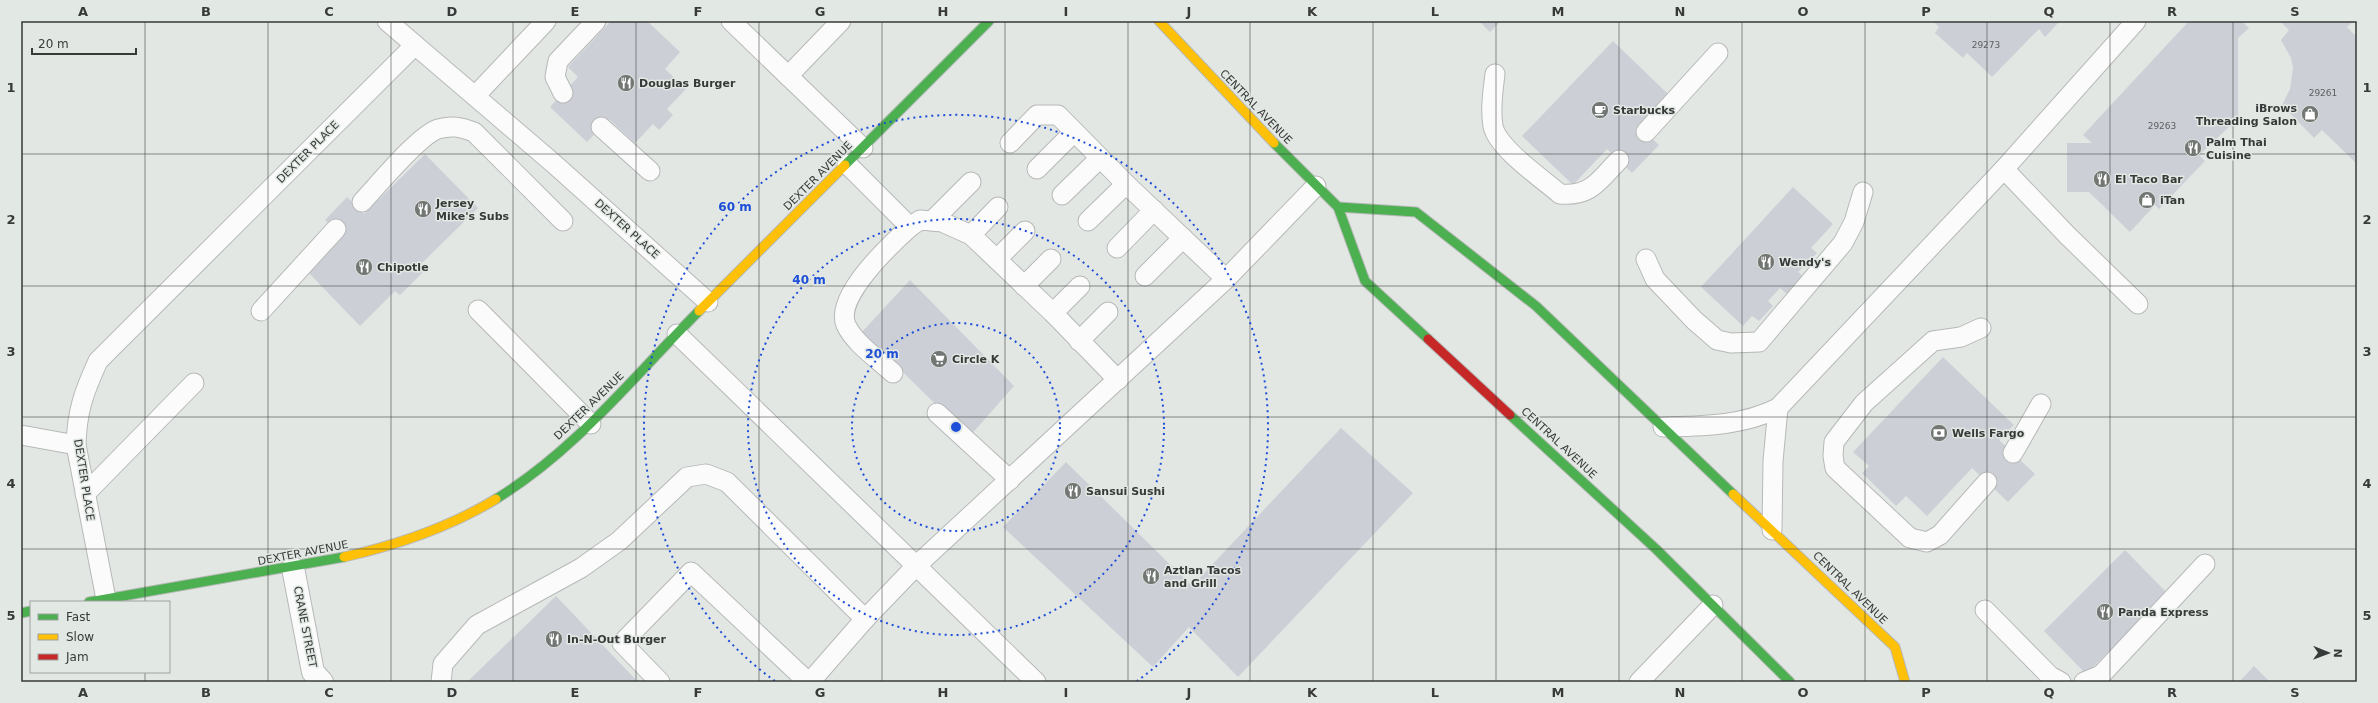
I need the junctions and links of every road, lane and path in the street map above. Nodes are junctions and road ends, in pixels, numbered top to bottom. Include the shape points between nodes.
1 (387, 21) edge
2 (546, 21) edge
3 (596, 21) edge
4 (731, 21) edge
5 (989, 21) edge
6 (1159, 21) edge
7 (2136, 21) edge
8 (831, 24) edge
9 (415, 45) junction
10 (1718, 53) dead end
11 (1495, 74) dead end
12 (788, 76) junction
13 (563, 93) dead end
14 (475, 96) junction
15 (601, 127) dead end
16 (1074, 132) junction
17 (1646, 132) dead end
18 (1010, 143) dead end
19 (863, 148) junction
20 (1100, 158) junction
21 (1619, 160) dead end
22 (848, 164) junction
23 (2004, 168) junction
24 (1037, 170) dead end
25 (650, 171) dead end
26 (971, 182) dead end
27 (1126, 184) junction
28 (1316, 186) junction
29 (1863, 192) dead end
30 (1062, 195) dead end
31 (362, 202) dead end
32 (998, 207) dead end
33 (1338, 207) junction
34 (1154, 210) junction
35 (1088, 220) dead end
36 (563, 221) dead end
37 (932, 221) junction
38 (910, 227) junction
39 (336, 229) dead end
40 (1025, 231) dead end
41 (971, 235) junction
42 (1183, 238) junction
43 (1117, 248) dead end
44 (1051, 259) dead end
45 (1646, 259) dead end
46 (997, 260) junction
47 (1145, 276) dead end
48 (1226, 279) junction
49 (1024, 286) junction
50 (1080, 286) dead end
51 (708, 302) junction
52 (2138, 304) dead end
53 (478, 310) dead end
54 (261, 311) dead end
55 (1108, 312) dead end
56 (1053, 313) junction
57 (1982, 328) dead end
58 (677, 334) junction
59 (1079, 342) junction
60 (894, 373) dead end
61 (1118, 380) junction
62 (194, 383) dead end
63 (2041, 404) dead end
64 (1778, 408) junction
65 (937, 413) dead end
66 (591, 424) junction
67 (1664, 427) junction
68 (21, 435) edge
69 (76, 445) junction
70 (2013, 453) dead end
71 (1010, 480) junction
72 (1987, 482) dead end
73 (85, 494) junction
74 (1772, 530) junction
75 (2205, 564) dead end
76 (916, 566) junction
77 (293, 568) junction
78 (98, 601) edge
79 (1713, 605) junction
80 (1985, 610) dead end
81 (865, 619) junction
82 (322, 682) edge
83 (441, 682) edge
84 (660, 682) edge
85 (809, 682) edge
86 (1036, 682) edge
87 (1639, 682) edge
88 (1790, 682) edge
89 (1905, 682) edge
90 (2061, 682) edge
91 (2084, 682) edge

1 - 9 lane
2 - 14 lane
3 - 13 lane via 558,61 555,77
4 - 12 lane
5 - 19 main road, DEXTER AVENUE
6 - 28 main road, CENTRAL AVENUE via 1246,116
7 - 23 lane
8 - 12 lane
9 - 14 lane, DEXTER PLACE
9 - 69 lane, DEXTER PLACE via 98,360 83,393
10 - 17 lane
11 - 21 lane via 1493,128 1502,143 1560,194 1572,195 1589,191
12 - 19 lane
14 - 51 lane, DEXTER PLACE
15 - 25 lane
16 - 18 lane via 1058,115 1037,115
16 - 20 lane
16 - 24 lane
19 - 22 main road, DEXTER AVENUE
20 - 27 lane
20 - 30 lane
22 - 38 lane
22 - 51 main road, DEXTER AVENUE
23 - 52 lane via 2067,235
23 - 64 lane
26 - 37 lane
27 - 34 lane
27 - 35 lane
28 - 33 main road, CENTRAL AVENUE
28 - 48 lane
29 - 45 lane via 1854,222 1843,243 1759,342 1731,343 1717,340 1655,279
31 - 36 lane via 418,142 436,129 457,126 474,132
32 - 41 lane
33 - 67 main road, CENTRAL AVENUE via 1416,212 1536,306
33 - 79 main road, CENTRAL AVENUE via 1365,281 1656,549
34 - 42 lane
34 - 43 lane
37 - 38 lane via 920,220
37 - 41 lane via 942,222
38 - 60 lane via 883,252 848,298 845,312 846,324 855,338
39 - 54 lane
40 - 46 lane
41 - 46 lane
42 - 47 lane
42 - 48 lane
44 - 49 lane
46 - 49 lane
48 - 61 lane
49 - 56 lane
50 - 56 lane
51 - 58 main road, DEXTER AVENUE
53 - 66 lane
55 - 59 lane
56 - 59 lane
57 - 72 lane via 1961,337 1933,341 1864,403 1834,442 1833,456 1835,468 1910,538 1927,542 1940,535
58 - 66 main road, DEXTER AVENUE
58 - 76 lane
59 - 61 lane
61 - 71 lane
62 - 73 lane
63 - 70 lane
64 - 67 lane via 1758,418 1738,422
64 - 74 lane via 1773,461
65 - 71 lane
66 - 77 main road, DEXTER AVENUE via 521,484 488,505 409,539 350,556
67 - 74 main road, CENTRAL AVENUE
68 - 69 lane
69 - 73 lane, DEXTER PLACE
71 - 76 lane
73 - 78 lane, DEXTER PLACE
74 - 89 main road, CENTRAL AVENUE via 1895,647
75 - 91 lane via 2101,675
76 - 81 lane
76 - 86 lane
77 - 78 main road, DEXTER AVENUE
77 - 82 street, CRANE STREET via 313,672
79 - 87 lane
79 - 88 main road, CENTRAL AVENUE
80 - 90 lane via 2050,676
81 - 83 lane via 727,482 706,474 687,477 619,541 581,568 477,625 443,664
81 - 85 lane
84 - 85 lane via 622,643 692,572

